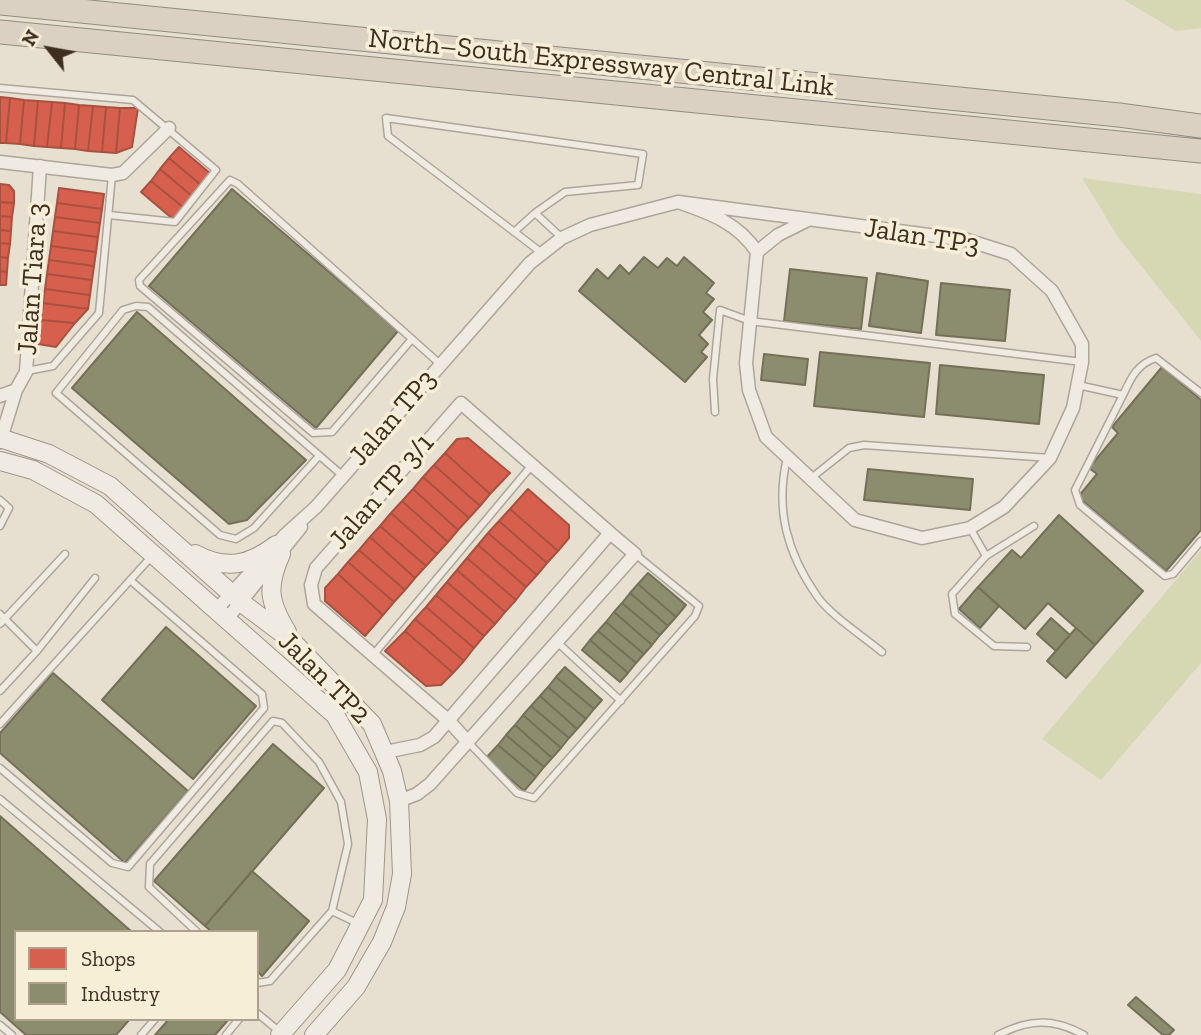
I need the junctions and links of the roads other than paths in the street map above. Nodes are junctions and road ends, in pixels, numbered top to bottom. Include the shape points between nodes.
1 (0, 3) edge
2 (0, 32) edge
3 (0, 88) edge
4 (1201, 126) edge
5 (169, 128) junction
6 (1201, 151) edge
7 (0, 162) edge
8 (40, 166) junction
9 (112, 175) junction
10 (678, 202) junction
11 (536, 213) junction
12 (109, 215) junction
13 (808, 219) junction
14 (514, 233) junction
15 (562, 238) junction
16 (757, 252) junction
17 (542, 253) junction
18 (750, 321) junction
19 (412, 339) junction
20 (1082, 362) junction
21 (440, 364) junction
22 (26, 372) junction
23 (1077, 385) junction
24 (16, 390) junction
25 (1201, 393) edge
26 (1123, 395) junction
27 (0, 396) edge
28 (5, 406) edge
29 (715, 412) dead end
30 (0, 439) edge
31 (319, 456) junction
32 (787, 458) junction
33 (1050, 458) junction
34 (0, 461) edge
35 (533, 465) junction
36 (344, 476) junction
37 (809, 481) junction
38 (0, 500) edge
39 (0, 526) edge
40 (1034, 526) dead end
41 (970, 528) junction
42 (610, 533) junction
43 (1201, 541) edge
44 (176, 544) junction
45 (278, 550) junction
46 (65, 554) dead end
47 (635, 554) junction
48 (154, 555) junction
49 (986, 556) junction
50 (95, 578) dead end
51 (130, 580) junction
52 (237, 598) junction
53 (221, 615) junction
54 (2, 619) edge
55 (290, 639) junction
56 (557, 642) junction
57 (1027, 647) dead end
58 (37, 651) junction
59 (882, 652) dead end
60 (373, 655) junction
61 (0, 691) edge
62 (621, 701) junction
63 (449, 721) junction
64 (0, 724) edge
65 (467, 741) junction
66 (384, 752) junction
67 (0, 768) edge
68 (0, 799) edge
69 (399, 801) junction
70 (332, 911) junction
71 (360, 925) junction
72 (158, 930) edge
73 (196, 930) edge
74 (259, 983) edge
75 (259, 1015) edge
76 (153, 1021) edge
77 (237, 1021) edge
78 (0, 1025) edge
79 (281, 1034) edge
80 (12, 1035) edge
81 (141, 1035) edge
82 (226, 1035) edge
83 (314, 1035) edge
84 (998, 1035) edge
85 (1084, 1035) edge

1 - 4 highway, North–South Expressway Central Link
2 - 6 highway, North–South Expressway Central Link
3 - 5 lane via 133,100
5 - 9 street via 123,173
5 - 12 lane via 216,173 174,222
7 - 8 street
8 - 9 street
8 - 22 street, Jalan Tiara 3
9 - 12 lane
10 - 13 street, Jalan TP3
10 - 15 street, Jalan TP3 via 590,225
10 - 16 street via 714,214 747,237
11 - 14 lane
11 - 14 lane via 565,192 638,185 643,154 386,118 387,136
11 - 15 lane
12 - 22 lane via 99,313 53,366
13 - 16 street
13 - 20 street, Jalan TP3 via 967,240 1011,254 1052,291 1082,344
14 - 17 lane
15 - 17 street, Jalan TP3
16 - 18 street, Jalan TP3
17 - 21 street, Jalan TP3
18 - 20 lane
18 - 29 lane via 720,310 713,379
18 - 32 street, Jalan TP3 via 749,390 766,437
19 - 19 lane via 331,432 313,433 140,286 139,280 230,180
19 - 21 lane
20 - 23 street, Jalan TP3
21 - 36 street, Jalan TP3
22 - 24 street, Jalan Tiara 3
23 - 26 lane
23 - 33 street, Jalan TP3 via 1073,408
24 - 27 street, Jalan Tiara 3
24 - 28 street, Jalan Tiara 3
25 - 26 lane via 1156,358 1134,373
26 - 43 lane via 1075,497 1165,576 1173,574
28 - 30 street, Jalan Tiara 3
30 - 44 street, Jalan TP2 via 58,458 110,486
31 - 31 lane via 148,307 123,310 56,393 220,535 236,539 254,528
31 - 36 lane
32 - 37 street, Jalan TP3
32 - 59 lane via 780,486 782,517 798,560 818,597
33 - 37 lane via 864,446 849,448
33 - 41 street, Jalan TP3 via 1004,507
34 - 48 street, Jalan TP2 via 33,470 96,504
35 - 42 street, Jalan TP 3/1
35 - 60 lane
35 - 60 street, Jalan TP 3/1 via 461,403 316,568 311,586 314,604
36 - 45 street, Jalan TP3
37 - 41 street, Jalan TP3 via 855,520 922,538
38 - 39 lane via 9,508
40 - 49 lane
41 - 49 lane
42 - 47 street, Jalan TP 3/1
42 - 63 street
44 - 45 street via 204,559 230,565
44 - 52 street, Jalan TP2
45 - 52 street, Jalan TP3
45 - 55 street via 271,593 274,611
46 - 54 lane
47 - 56 street
47 - 62 lane via 699,606
48 - 51 lane
48 - 53 street, Jalan TP2
49 - 57 lane via 952,594 955,614 994,646
50 - 58 lane
51 - 64 lane
51 - 67 lane via 262,694 264,708 128,867 112,863
52 - 53 street, Jalan TP3
52 - 55 street, Jalan TP2
53 - 71 street, Jalan TP2 via 335,715 368,772 377,819 374,886 373,900
54 - 58 lane
55 - 66 street, Jalan TP2 via 372,724
56 - 62 lane
56 - 65 street
58 - 61 lane
60 - 63 street, Jalan TP 3/1
62 - 65 lane via 534,798 517,793
63 - 65 street, Jalan TP 3/1
63 - 66 street via 420,745
65 - 69 street via 430,784
66 - 69 street, Jalan TP2
68 - 72 lane
69 - 83 street, Jalan TP2 via 401,874 396,907 356,986
70 - 71 lane
70 - 73 lane via 348,844 341,802 319,762 282,723 272,721 150,864 149,887
70 - 74 lane via 270,981
71 - 79 street, Jalan TP2 via 337,970
75 - 79 lane
76 - 81 lane
77 - 82 lane
78 - 80 lane
84 - 85 lane via 1020,1024 1044,1020

